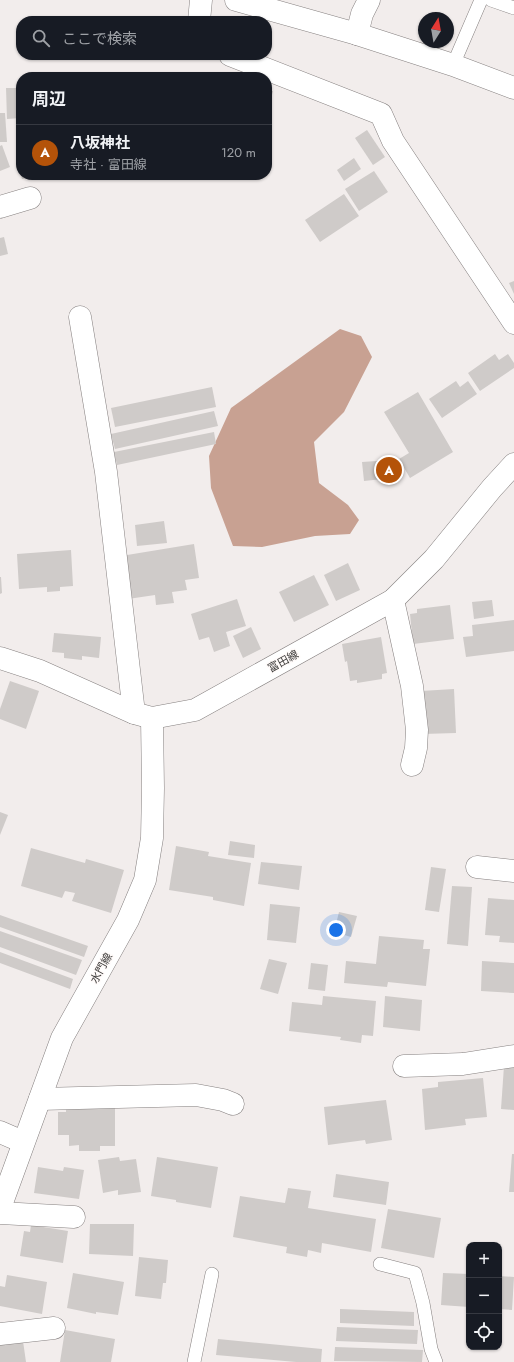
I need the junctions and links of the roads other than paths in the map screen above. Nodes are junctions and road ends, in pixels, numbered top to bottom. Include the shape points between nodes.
1 (201, 0) edge
2 (238, 0) edge
3 (369, 0) edge
4 (482, 0) edge
5 (491, 0) edge
6 (514, 8) edge
7 (199, 16) edge
8 (357, 34) junction
9 (243, 60) edge
10 (454, 65) junction
11 (514, 88) edge
12 (30, 198) dead end
13 (0, 207) edge
14 (80, 317) dead end
15 (514, 323) edge
16 (514, 464) edge
17 (393, 600) junction
18 (0, 658) edge
19 (143, 715) junction
20 (412, 765) dead end
21 (477, 867) dead end
22 (514, 871) edge
23 (514, 1056) edge
24 (404, 1066) dead end
25 (40, 1099) junction
26 (233, 1104) dead end
27 (0, 1132) edge
28 (23, 1142) junction
29 (0, 1208) edge
30 (0, 1213) edge
31 (74, 1217) dead end
32 (380, 1264) dead end
33 (212, 1274) dead end
34 (54, 1328) dead end
35 (0, 1334) edge
36 (194, 1362) edge
37 (436, 1362) edge

1 - 7 street
2 - 8 street
3 - 8 street
4 - 10 lane
5 - 6 lane
8 - 10 street
9 - 15 street via 381,114 393,141
10 - 11 street
12 - 13 street
14 - 19 street, 水門線
16 - 17 street, 富田線 via 434,559
17 - 19 street, 富田線 via 195,710
17 - 20 street via 412,686 417,730
18 - 19 street via 40,670
19 - 25 street, 水門線 via 153,788 152,838 145,880 128,920 62,1038
21 - 22 street
23 - 24 street via 463,1064
25 - 26 street via 196,1095
25 - 28 street, 水門線
27 - 28 street
28 - 29 street, 水門線
30 - 31 street
32 - 37 lane via 415,1273
33 - 36 lane
34 - 35 street

